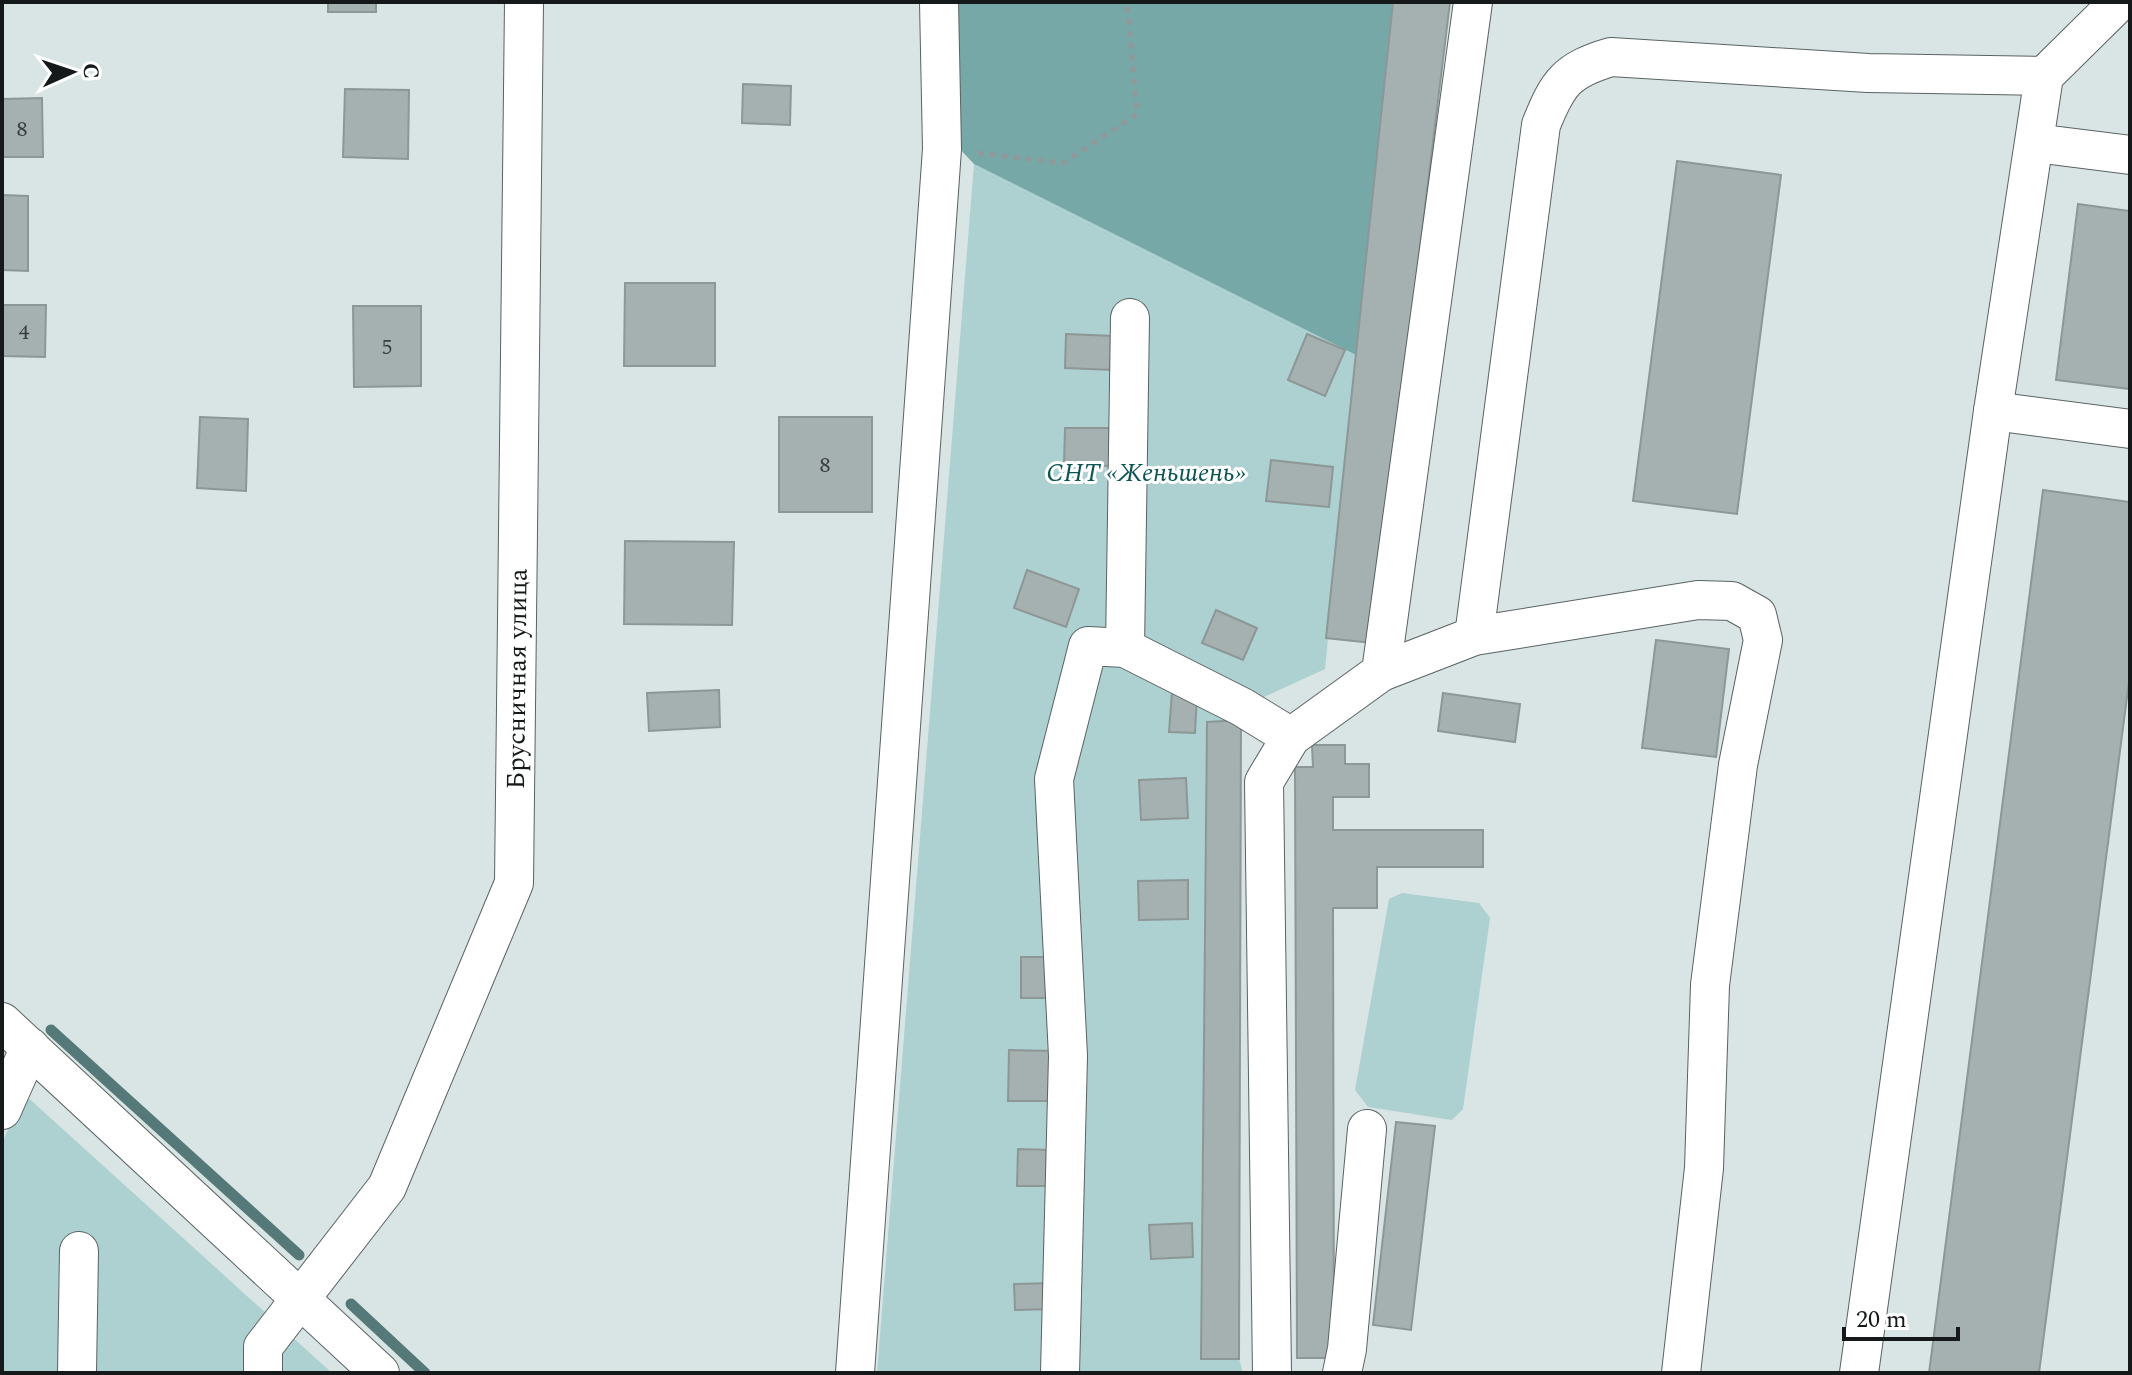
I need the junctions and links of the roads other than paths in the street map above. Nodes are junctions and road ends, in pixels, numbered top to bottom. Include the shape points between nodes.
1 (524, 2) edge
2 (939, 2) edge
3 (1473, 2) edge
4 (2119, 2) edge
5 (2044, 76) junction
6 (2035, 143) junction
7 (2130, 155) edge
8 (1130, 318) dead end
9 (1993, 411) junction
10 (2130, 429) edge
11 (1474, 636) junction
12 (1125, 648) junction
13 (1381, 672) junction
14 (1291, 737) junction
15 (2, 1022) edge
16 (30, 1047) junction
17 (2, 1110) edge
18 (1367, 1129) dead end
19 (79, 1251) dead end
20 (300, 1302) junction
21 (77, 1373) edge
22 (263, 1373) edge
23 (380, 1373) edge
24 (855, 1373) edge
25 (1060, 1373) edge
26 (1272, 1373) edge
27 (1342, 1373) edge
28 (1681, 1373) edge
29 (1859, 1373) edge

1 - 20 street, Брусничная улица via 514,883 387,1187
2 - 24 street via 942,149
3 - 13 street
4 - 5 street
5 - 6 street
5 - 11 street via 1868,73 1611,57 1579,66 1555,89 1541,125
6 - 7 street
6 - 9 street
8 - 12 street
9 - 10 street
9 - 29 street
11 - 13 street
11 - 28 street via 1698,600 1732,601 1757,615 1763,640 1738,765 1710,985 1704,1168
12 - 14 street
12 - 25 street via 1088,646 1054,779 1068,1056
13 - 14 street
14 - 26 street via 1264,782
15 - 16 street
16 - 17 street
16 - 20 street
18 - 27 street
19 - 21 street
20 - 22 street, Брусничная улица via 263,1347
20 - 23 street

